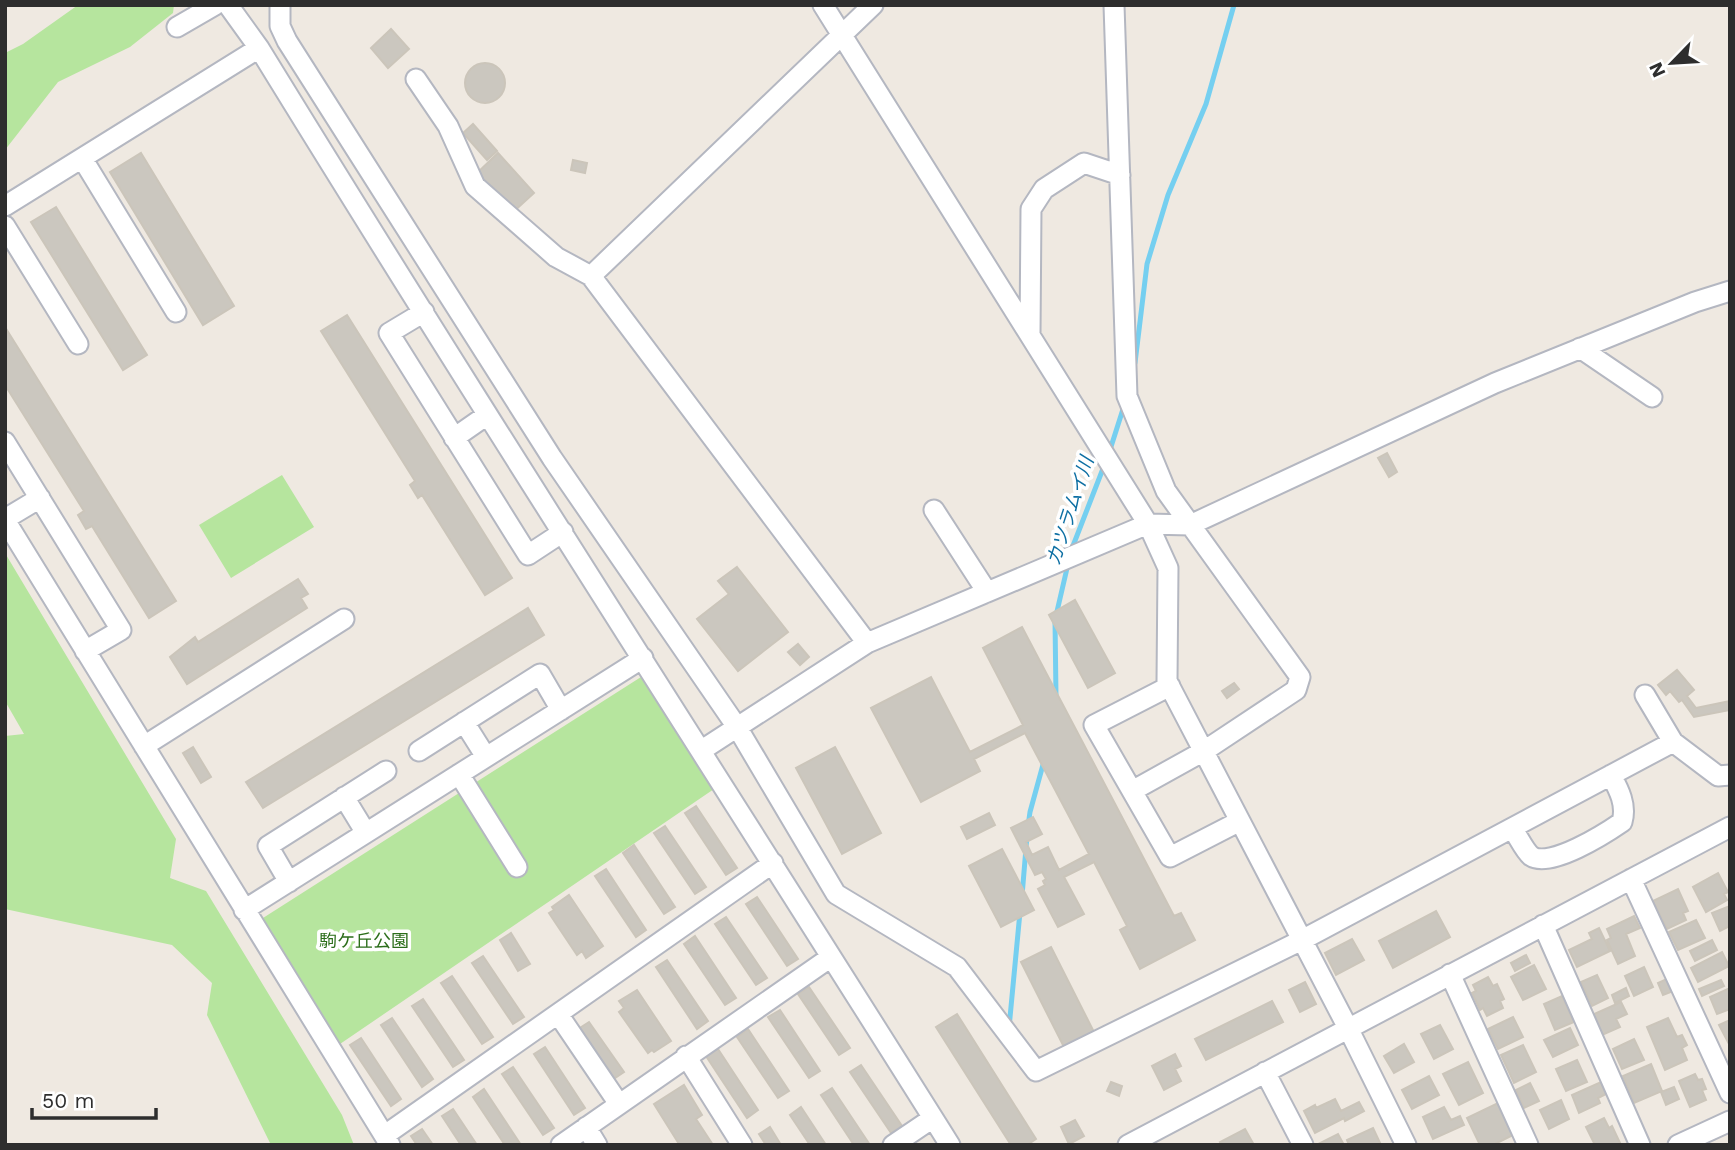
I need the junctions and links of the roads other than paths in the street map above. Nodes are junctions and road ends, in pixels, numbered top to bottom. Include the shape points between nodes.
1 (215, 5) edge
2 (228, 5) edge
3 (279, 5) edge
4 (823, 5) edge
5 (873, 5) edge
6 (1114, 5) edge
7 (177, 27) dead end
8 (842, 36) junction
9 (258, 48) junction
10 (416, 79) dead end
11 (82, 158) junction
12 (1120, 175) junction
13 (5, 206) edge
14 (5, 226) edge
15 (591, 276) junction
16 (1730, 291) edge
17 (176, 312) dead end
18 (424, 312) junction
19 (1030, 337) junction
20 (78, 344) dead end
21 (1580, 348) junction
22 (1652, 397) dead end
23 (487, 415) junction
24 (454, 438) junction
25 (5, 442) edge
26 (40, 498) junction
27 (934, 510) dead end
28 (5, 519) edge
29 (1147, 524) junction
30 (1190, 525) junction
31 (563, 532) junction
32 (987, 592) junction
33 (344, 619) dead end
34 (867, 643) junction
35 (85, 651) junction
36 (643, 658) junction
37 (1170, 686) junction
38 (1644, 695) dead end
39 (561, 710) junction
40 (464, 722) junction
41 (737, 727) junction
42 (1673, 742) junction
43 (144, 746) junction
44 (702, 750) junction
45 (419, 751) dead end
46 (1204, 751) junction
47 (486, 757) junction
48 (386, 771) dead end
49 (459, 774) junction
50 (1611, 775) junction
51 (1730, 775) edge
52 (1132, 791) junction
53 (344, 797) junction
54 (1240, 821) junction
55 (1512, 828) junction
56 (1729, 830) edge
57 (366, 833) junction
58 (773, 863) junction
59 (517, 867) dead end
60 (1631, 879) junction
61 (289, 882) junction
62 (244, 910) junction
63 (1543, 925) junction
64 (1302, 940) junction
65 (831, 957) junction
66 (1450, 974) junction
67 (558, 1013) junction
68 (1348, 1027) junction
69 (686, 1056) junction
70 (1265, 1072) junction
71 (1730, 1093) edge
72 (619, 1104) junction
73 (933, 1118) junction
74 (586, 1127) junction
75 (1728, 1128) edge
76 (388, 1140) edge
77 (1137, 1143) edge
78 (561, 1145) edge
79 (597, 1145) edge
80 (742, 1145) edge
81 (893, 1145) edge
82 (950, 1145) edge
83 (1303, 1145) edge
84 (1406, 1145) edge
85 (1528, 1145) edge
86 (1640, 1145) edge
87 (1678, 1145) edge

1 - 7 street
2 - 9 street
3 - 41 street via 279,26 309,76 552,458
4 - 8 street
5 - 8 street
6 - 12 street
8 - 15 street
8 - 19 street
9 - 11 street
9 - 18 street
10 - 15 street via 448,126 475,186 556,257
11 - 13 street
11 - 17 street
12 - 19 street via 1084,163 1044,189 1031,209
12 - 30 street via 1127,396 1166,491
14 - 20 street
15 - 34 street
16 - 21 street
18 - 23 street
18 - 24 street via 389,333
19 - 29 street
21 - 22 street
21 - 30 street
23 - 24 street
23 - 31 street
24 - 31 street via 528,555
25 - 26 street
26 - 28 street
26 - 35 street via 121,630
27 - 32 street
28 - 35 street
29 - 30 street
29 - 32 street
29 - 37 street via 1168,568
30 - 46 street via 1300,677 1296,690
31 - 36 street
32 - 34 street
33 - 43 street
34 - 41 street
35 - 43 street
36 - 39 street
36 - 44 street
37 - 46 street
37 - 52 street via 1094,725
38 - 42 street
39 - 40 street via 540,674
39 - 47 street
40 - 45 street
40 - 47 street
41 - 44 street
41 - 64 street via 836,894 957,967 1037,1071
42 - 50 street
42 - 51 street via 1718,776
43 - 62 street
44 - 58 street
46 - 52 street
46 - 54 street
47 - 49 street
48 - 53 street
49 - 57 street
49 - 59 street
50 - 55 street
50 - 55 street via 1625,812 1622,822 1612,829 1557,858 1544,860 1532,856
52 - 54 street via 1170,857
53 - 57 street
53 - 61 street via 268,846
54 - 64 street
55 - 64 street
56 - 60 street
57 - 61 street
58 - 65 street
58 - 67 street
60 - 63 street
60 - 71 street
61 - 62 street
62 - 76 street
63 - 66 street
63 - 86 street
64 - 68 street
65 - 69 street
65 - 73 street
66 - 68 street
66 - 85 street
67 - 72 street
67 - 76 street
68 - 70 street
68 - 84 street
69 - 72 street
69 - 80 street
70 - 77 street
70 - 83 street
72 - 74 street
73 - 81 street
73 - 82 street
74 - 78 street
74 - 79 street
75 - 87 street

